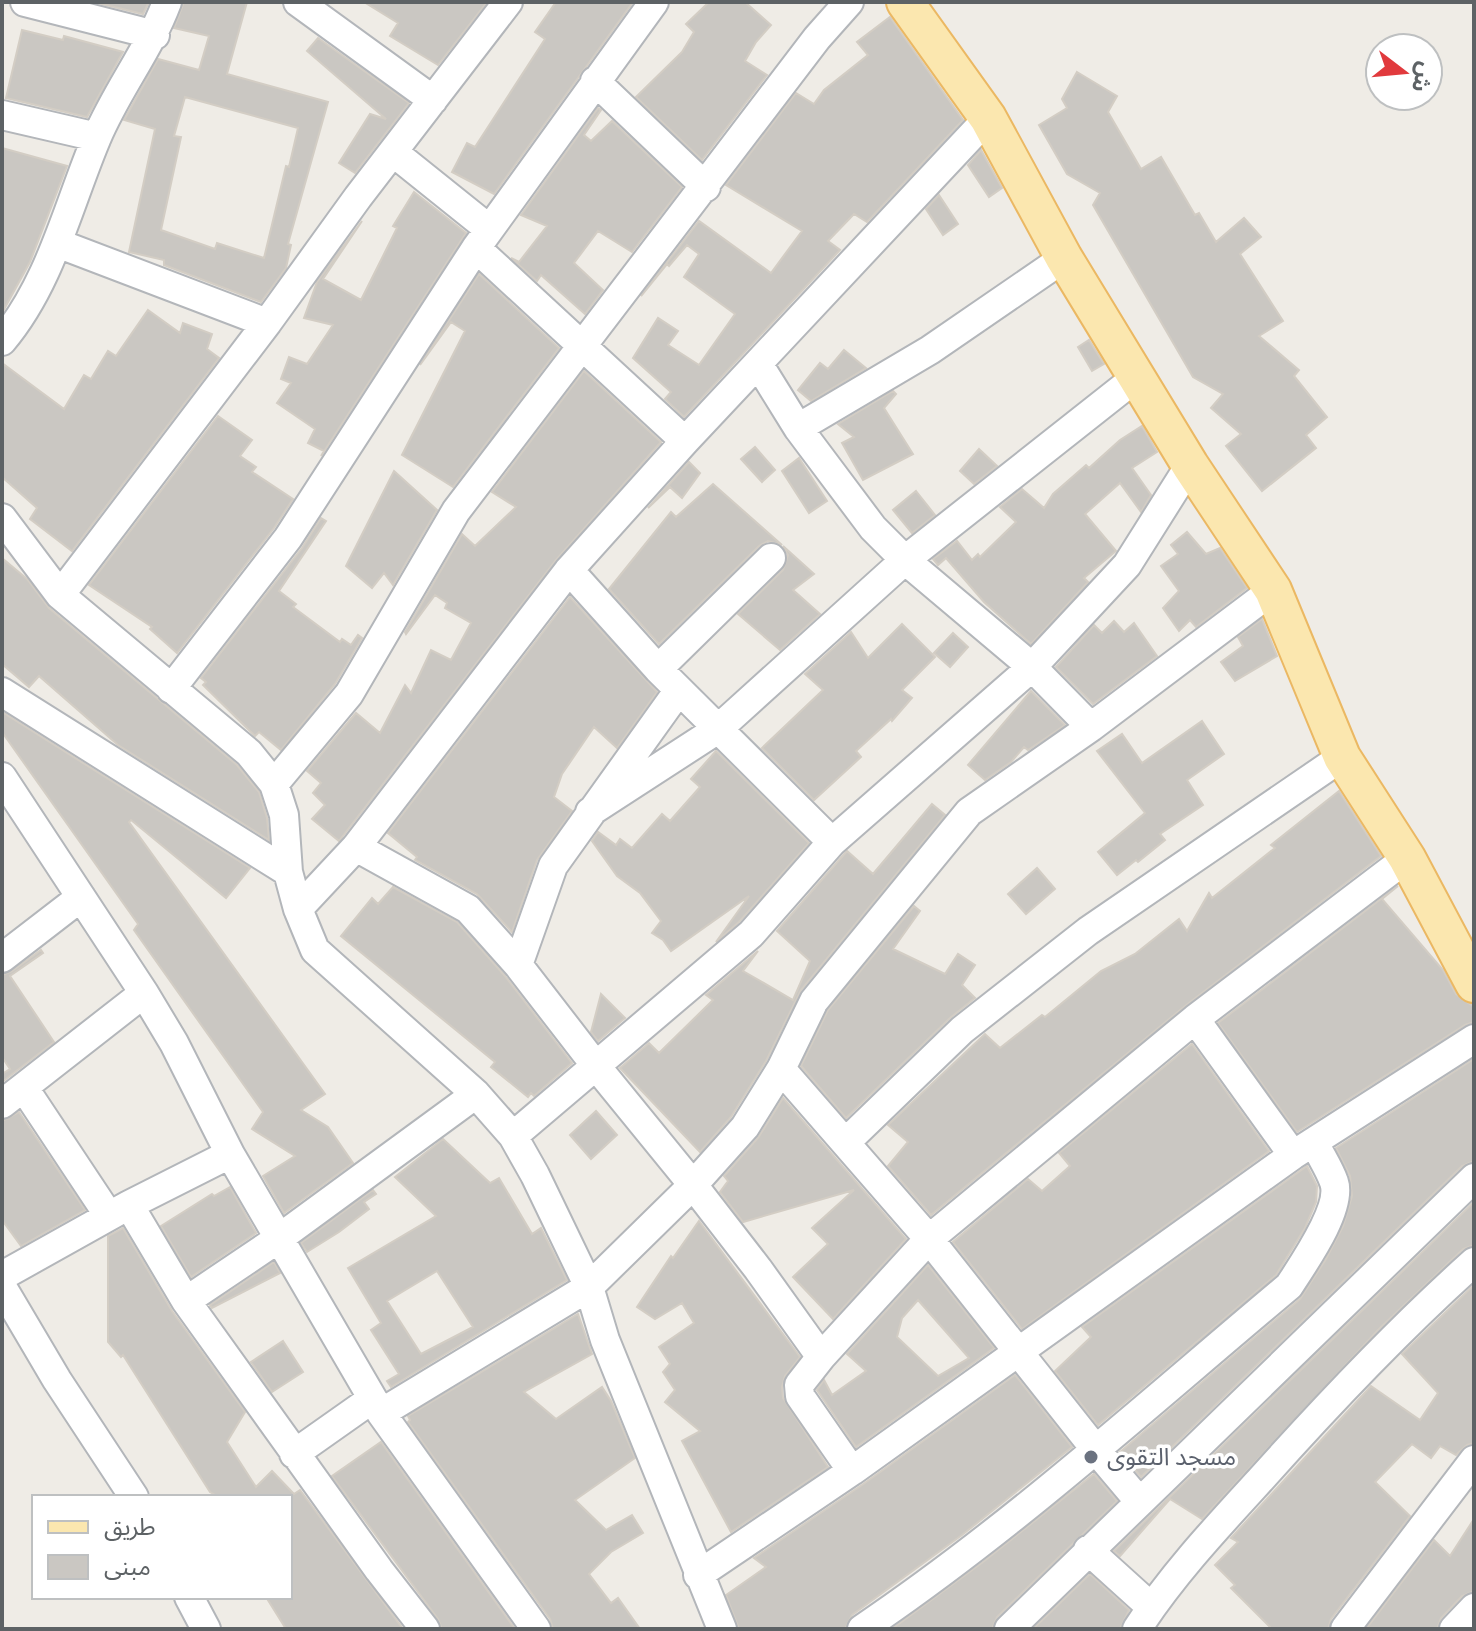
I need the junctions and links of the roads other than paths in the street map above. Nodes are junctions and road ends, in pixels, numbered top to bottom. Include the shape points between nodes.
1 (25, 2) edge
2 (167, 2) edge
3 (298, 2) edge
4 (654, 2) edge
5 (849, 2) edge
6 (905, 2) edge
7 (504, 4) edge
8 (155, 35) junction
9 (595, 81) junction
10 (433, 100) junction
11 (2, 115) edge
12 (988, 118) junction
13 (97, 137) junction
14 (393, 152) junction
15 (706, 187) junction
16 (483, 238) junction
17 (57, 243) junction
18 (1064, 258) junction
19 (267, 323) junction
20 (2, 341) edge
21 (584, 345) junction
22 (759, 365) junction
23 (1138, 376) junction
24 (798, 428) junction
25 (685, 441) junction
26 (1190, 465) junction
27 (2, 518) edge
28 (771, 558) dead end
29 (905, 560) junction
30 (569, 570) junction
31 (1273, 590) junction
32 (60, 595) junction
33 (1032, 667) junction
34 (658, 669) junction
35 (171, 689) junction
36 (679, 690) junction
37 (2, 692) edge
38 (1091, 727) junction
39 (718, 729) junction
40 (1342, 757) junction
41 (2, 777) edge
42 (274, 784) junction
43 (590, 812) junction
44 (832, 842) junction
45 (356, 847) junction
46 (1407, 858) junction
47 (288, 872) junction
48 (81, 897) junction
49 (298, 909) junction
50 (2, 958) edge
51 (518, 965) junction
52 (1474, 984) edge
53 (144, 993) junction
54 (1195, 1019) junction
55 (1474, 1039) edge
56 (596, 1066) junction
57 (781, 1069) junction
58 (476, 1094) junction
59 (13, 1096) edge
60 (513, 1136) junction
61 (846, 1142) junction
62 (1303, 1148) junction
63 (230, 1154) junction
64 (1474, 1178) edge
65 (693, 1185) junction
66 (119, 1210) junction
67 (278, 1239) junction
68 (929, 1239) junction
69 (1474, 1262) edge
70 (2, 1276) edge
71 (2, 1287) edge
72 (589, 1287) junction
73 (186, 1301) junction
74 (1017, 1352) junction
75 (821, 1357) junction
76 (376, 1406) junction
77 (1096, 1450) junction
78 (294, 1454) junction
79 (1474, 1460) edge
80 (852, 1471) junction
81 (133, 1495) edge
82 (1139, 1501) junction
83 (1088, 1550) junction
84 (698, 1575) junction
85 (190, 1599) edge
86 (1474, 1608) edge
87 (1144, 1618) edge
88 (206, 1629) edge
89 (425, 1629) edge
90 (536, 1629) edge
91 (722, 1629) edge
92 (862, 1629) edge
93 (1009, 1629) edge
94 (1345, 1629) edge
95 (1454, 1629) edge

1 - 8 street
2 - 8 street
3 - 10 street
4 - 9 street
5 - 15 street
6 - 12 main road
7 - 10 street
8 - 13 street
9 - 15 street
9 - 16 street
10 - 14 street
11 - 13 street
12 - 18 main road
12 - 22 street
13 - 17 street
14 - 16 street
14 - 19 street
15 - 21 street
16 - 21 street
16 - 35 street via 288,538
17 - 19 street
17 - 20 street
18 - 23 main road
18 - 24 street via 930,350
19 - 32 street
21 - 25 street
21 - 42 street via 456,511 349,694
22 - 24 street
22 - 25 street
23 - 26 main road
23 - 29 street
24 - 29 street via 873,528
25 - 30 street
26 - 31 main road
26 - 33 street via 1127,565
27 - 32 street
28 - 34 street
29 - 33 street
29 - 39 street
30 - 34 street
30 - 45 street
31 - 38 street
31 - 40 main road
32 - 35 street
33 - 38 street
33 - 44 street
34 - 36 street
35 - 42 street via 249,753
36 - 39 street
36 - 43 street
37 - 47 street
38 - 57 street via 969,812 814,1001
39 - 43 street
39 - 44 street
40 - 46 main road
40 - 61 street via 1088,931 962,1030
41 - 48 street
42 - 47 street via 284,815
43 - 51 street via 553,866
44 - 56 street via 751,934
45 - 49 street
45 - 51 street via 468,909
46 - 52 main road
46 - 54 street
47 - 49 street
48 - 50 street
48 - 53 street
49 - 58 street via 315,950
51 - 56 street
53 - 59 street
53 - 63 street
54 - 62 street
54 - 68 street
55 - 62 street
56 - 60 street
56 - 65 street
57 - 61 street
57 - 65 street via 745,1127
58 - 60 street
58 - 67 street
59 - 66 street
60 - 72 street
61 - 68 street
62 - 74 street
62 - 77 street via 1334,1183 1336,1195 1309,1256 1289,1286
63 - 66 street
63 - 67 street
64 - 82 street
65 - 72 street
65 - 75 street
66 - 70 street
66 - 73 street
67 - 73 street
67 - 76 street
68 - 74 street
68 - 75 street
69 - 87 street via 1405,1324 1303,1431 1209,1535
71 - 81 street
72 - 76 street
72 - 84 street
73 - 78 street
74 - 77 street
74 - 80 street
75 - 80 street via 799,1385 800,1396
76 - 78 street
76 - 90 street
77 - 82 street
77 - 92 street via 927,1585
78 - 89 street
79 - 94 street
80 - 84 street
82 - 83 street
83 - 87 street
83 - 93 street
84 - 91 street
85 - 88 street
86 - 95 street

